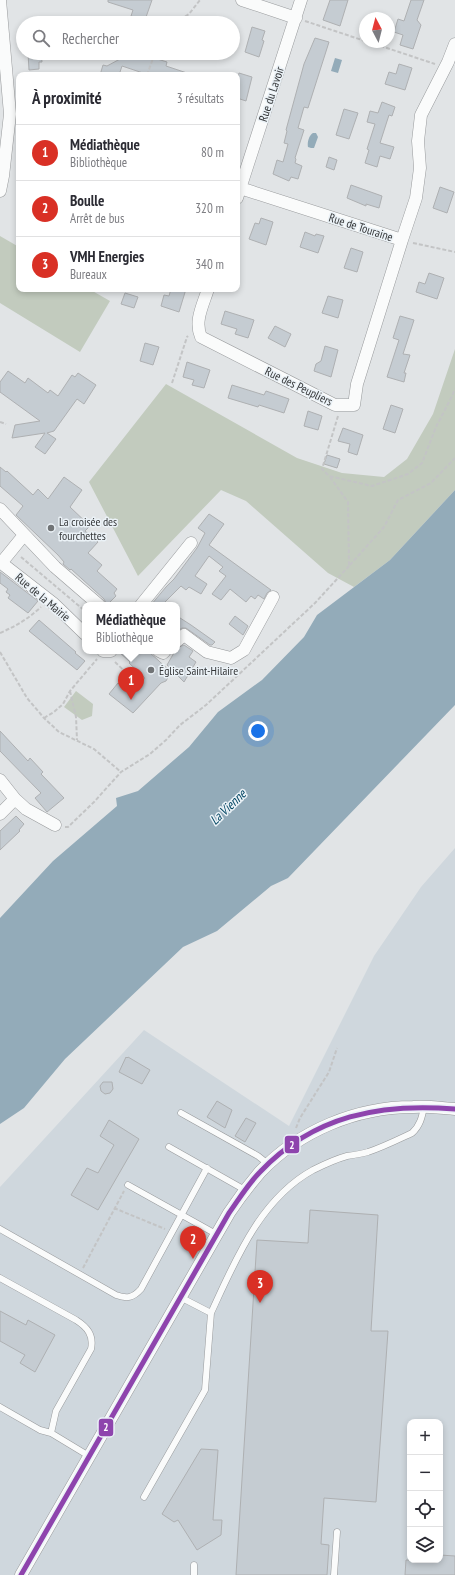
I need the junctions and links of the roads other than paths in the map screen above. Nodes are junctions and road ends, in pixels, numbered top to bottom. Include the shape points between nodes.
1 (242, 0) edge
2 (301, 0) edge
3 (0, 4) edge
4 (296, 18) junction
5 (455, 44) edge
6 (15, 115) edge
7 (240, 185) edge
8 (0, 191) edge
9 (240, 192) edge
10 (402, 240) junction
11 (207, 292) edge
12 (0, 509) edge
13 (24, 535) junction
14 (191, 544) dead end
15 (1, 562) edge
16 (273, 597) dead end
17 (96, 602) edge
18 (143, 602) edge
19 (82, 631) edge
20 (180, 638) edge
21 (0, 780) edge
22 (16, 799) junction
23 (0, 814) edge
24 (55, 826) road end
25 (424, 1107) junction
26 (455, 1109) edge
27 (181, 1113) dead end
28 (169, 1147) dead end
29 (268, 1164) junction
30 (207, 1168) junction
31 (128, 1185) road end
32 (245, 1190) junction
33 (181, 1215) junction
34 (0, 1229) edge
35 (216, 1234) junction
36 (0, 1278) edge
37 (180, 1297) junction
38 (211, 1313) junction
39 (0, 1408) edge
40 (51, 1433) junction
41 (89, 1456) junction
42 (144, 1497) dead end
43 (338, 1532) dead end
44 (194, 1565) dead end
45 (21, 1575) edge
46 (194, 1575) edge
47 (334, 1575) edge

1 - 4 street
2 - 4 street, Rue du Lavoir
3 - 6 street
4 - 7 street, Rue du Lavoir
5 - 10 street, Rue de Touraine via 421,115 418,141 420,168 416,198
6 - 8 street
9 - 10 street, Rue de Touraine
10 - 11 street, Rue des Peupliers via 357,384 354,405 335,405 201,337 198,321
12 - 13 street
13 - 15 street
13 - 17 street
14 - 18 street
15 - 19 street, Rue de la Mairie via 48,599
16 - 20 street via 244,650 231,658 207,652 184,635
21 - 22 street
22 - 23 street
22 - 24 street via 26,809
25 - 26 street
25 - 29 street via 384,1109 357,1114 297,1141
25 - 38 lane via 421,1121 412,1132 367,1152 345,1157 314,1170 292,1184 272,1203 229,1273
27 - 29 lane
28 - 30 lane
29 - 32 street
30 - 32 lane
30 - 33 lane
31 - 33 lane
32 - 35 street
33 - 34 lane via 141,1289 130,1298 116,1295
33 - 35 lane
35 - 37 street
36 - 40 lane via 76,1320 86,1327 93,1342 56,1411
37 - 38 lane
37 - 41 street
38 - 42 lane via 205,1390
39 - 40 lane via 40,1430
40 - 41 lane
41 - 45 street
43 - 47 lane
44 - 46 lane

